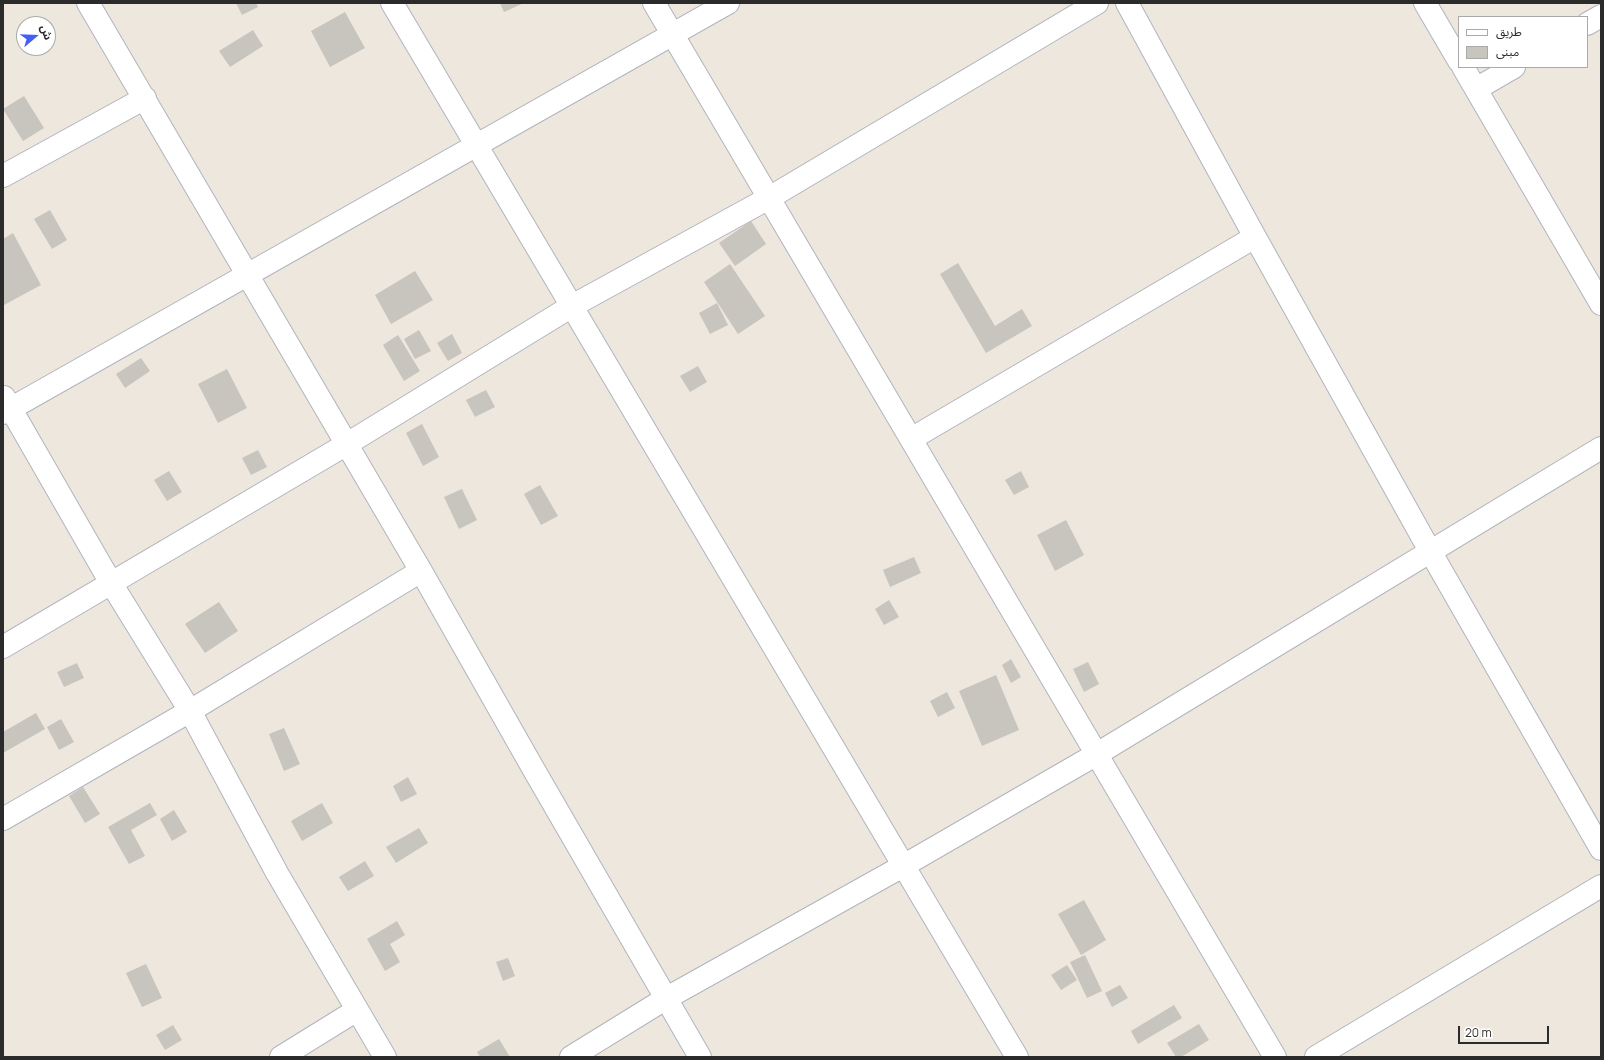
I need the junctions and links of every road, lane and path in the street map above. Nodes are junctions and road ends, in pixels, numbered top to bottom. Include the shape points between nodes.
1 (88, 3) edge
2 (392, 3) edge
3 (654, 3) edge
4 (728, 3) edge
5 (1097, 3) edge
6 (1127, 3) edge
7 (1424, 3) edge
8 (1601, 16) edge
9 (1588, 23) edge
10 (673, 35) junction
11 (1458, 59) edge
12 (1464, 68) edge
13 (1512, 68) edge
14 (1476, 90) junction
15 (144, 98) junction
16 (476, 144) junction
17 (3, 176) edge
18 (769, 198) junction
19 (1255, 236) junction
20 (248, 274) junction
21 (1601, 304) edge
22 (572, 306) junction
23 (6, 406) edge
24 (911, 439) junction
25 (347, 444) junction
26 (1601, 448) edge
27 (1430, 551) junction
28 (421, 571) junction
29 (111, 583) junction
30 (3, 647) edge
31 (190, 711) junction
32 (1096, 754) junction
33 (3, 819) edge
34 (1601, 849) edge
35 (903, 866) junction
36 (1601, 886) edge
37 (665, 999) junction
38 (357, 1010) junction
39 (280, 1057) edge
40 (385, 1057) edge
41 (571, 1057) edge
42 (700, 1057) edge
43 (1017, 1057) edge
44 (1275, 1057) edge
45 (1316, 1057) edge

1 - 15 street
2 - 16 street
3 - 10 street
4 - 10 street
5 - 18 street
6 - 19 street
7 - 11 street
8 - 9 street
10 - 16 street
10 - 18 street
12 - 14 street
13 - 14 street
14 - 21 street
15 - 17 street
15 - 20 street
16 - 20 street
16 - 22 street
18 - 22 street
18 - 24 street
19 - 24 street
19 - 27 street
20 - 23 street
20 - 25 street
22 - 25 street
22 - 35 street
23 - 29 street
24 - 32 street
25 - 28 street
25 - 29 street
26 - 27 street
27 - 32 street
27 - 34 street
28 - 31 street
28 - 37 street
29 - 30 street
29 - 31 street
31 - 33 street
31 - 38 street via 277,873
32 - 35 street
32 - 44 street
35 - 37 street
35 - 43 street
36 - 45 street
37 - 41 street
37 - 42 street
38 - 39 street
38 - 40 street

